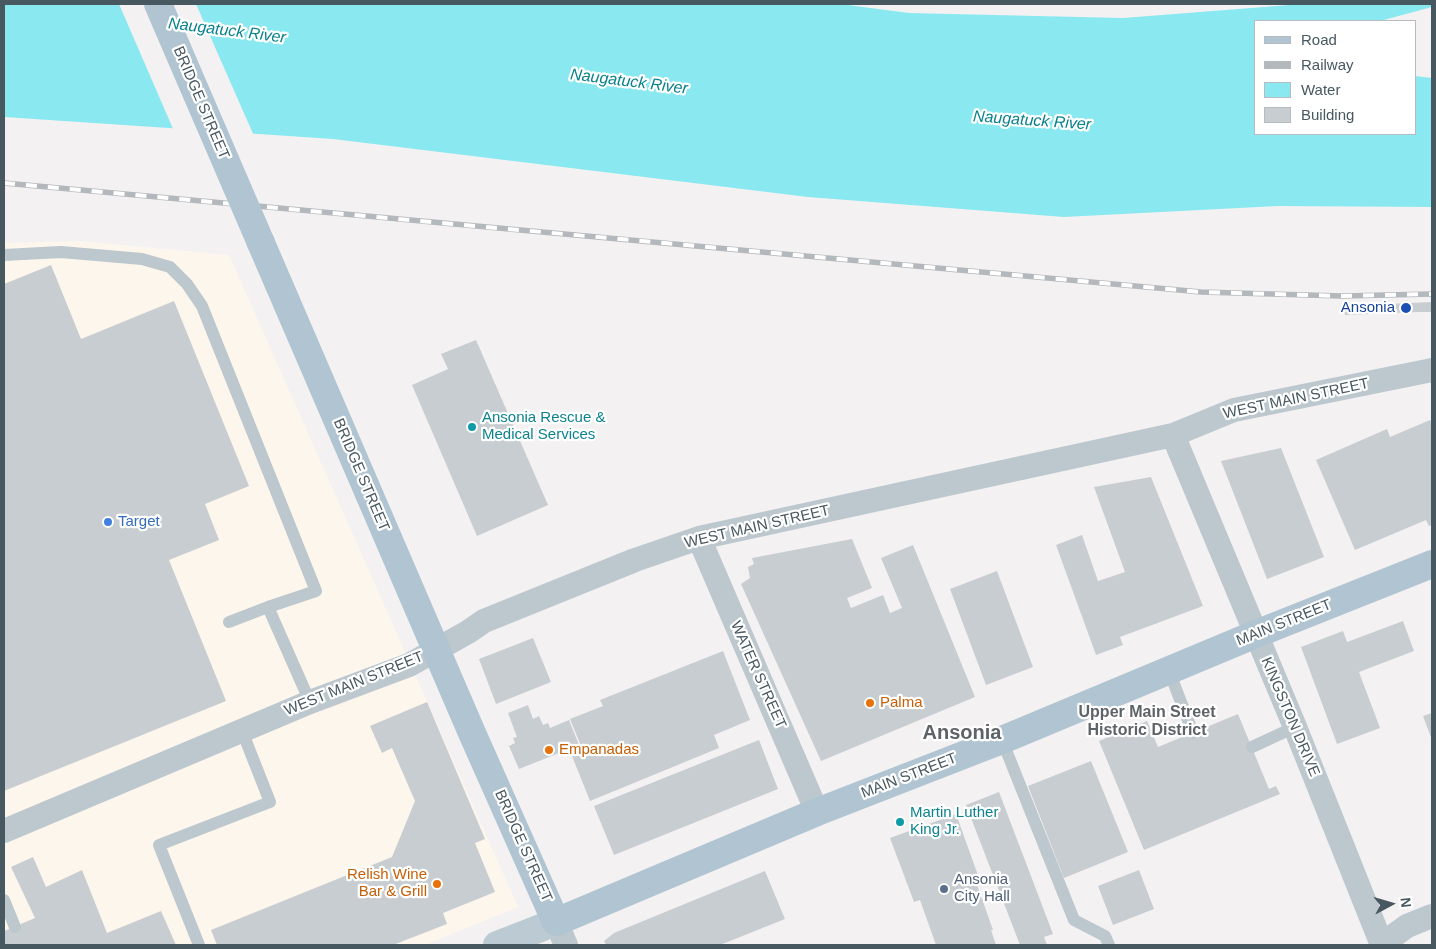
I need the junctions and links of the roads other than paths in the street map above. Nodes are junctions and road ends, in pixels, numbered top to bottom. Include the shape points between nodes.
1 (158, 4) edge
2 (4, 255) edge
3 (1432, 370) edge
4 (1173, 434) junction
5 (699, 538) junction
6 (1432, 564) edge
7 (268, 607) junction
8 (229, 622) dead end
9 (1256, 634) junction
10 (436, 649) junction
11 (1168, 670) junction
12 (310, 702) junction
13 (1295, 727) junction
14 (242, 731) junction
15 (1192, 733) dead end
16 (1002, 740) junction
17 (1252, 747) dead end
18 (817, 812) junction
19 (4, 831) edge
20 (4, 900) edge
21 (1432, 916) edge
22 (15, 927) dead end
23 (561, 933) edge
24 (199, 945) edge
25 (497, 945) edge
26 (1109, 945) edge
27 (1382, 945) edge

1 - 10 main road, BRIDGE STREET, bridge
2 - 7 lane via 61,252 142,259 170,267 187,284 202,306 316,591
3 - 4 street, WEST MAIN STREET via 1234,410
4 - 5 street, WEST MAIN STREET
4 - 9 street, KINGSTON DRIVE
5 - 10 street, WEST MAIN STREET via 635,560 484,621
5 - 18 street, WATER STREET
6 - 9 main road, MAIN STREET
7 - 8 lane
7 - 12 lane
9 - 11 main road, MAIN STREET
9 - 13 street, KINGSTON DRIVE
10 - 12 street, WEST MAIN STREET via 408,664
10 - 23 main road, BRIDGE STREET
11 - 15 lane
11 - 16 main road, MAIN STREET
12 - 14 street, WEST MAIN STREET
13 - 17 lane
13 - 27 street, KINGSTON DRIVE
14 - 19 street, WEST MAIN STREET
14 - 24 lane via 270,802 159,845
16 - 18 main road, MAIN STREET
16 - 26 lane via 1074,920 1105,936
18 - 23 main road, MAIN STREET
20 - 22 lane
21 - 27 street via 1407,926
23 - 25 main road, MAIN STREET

